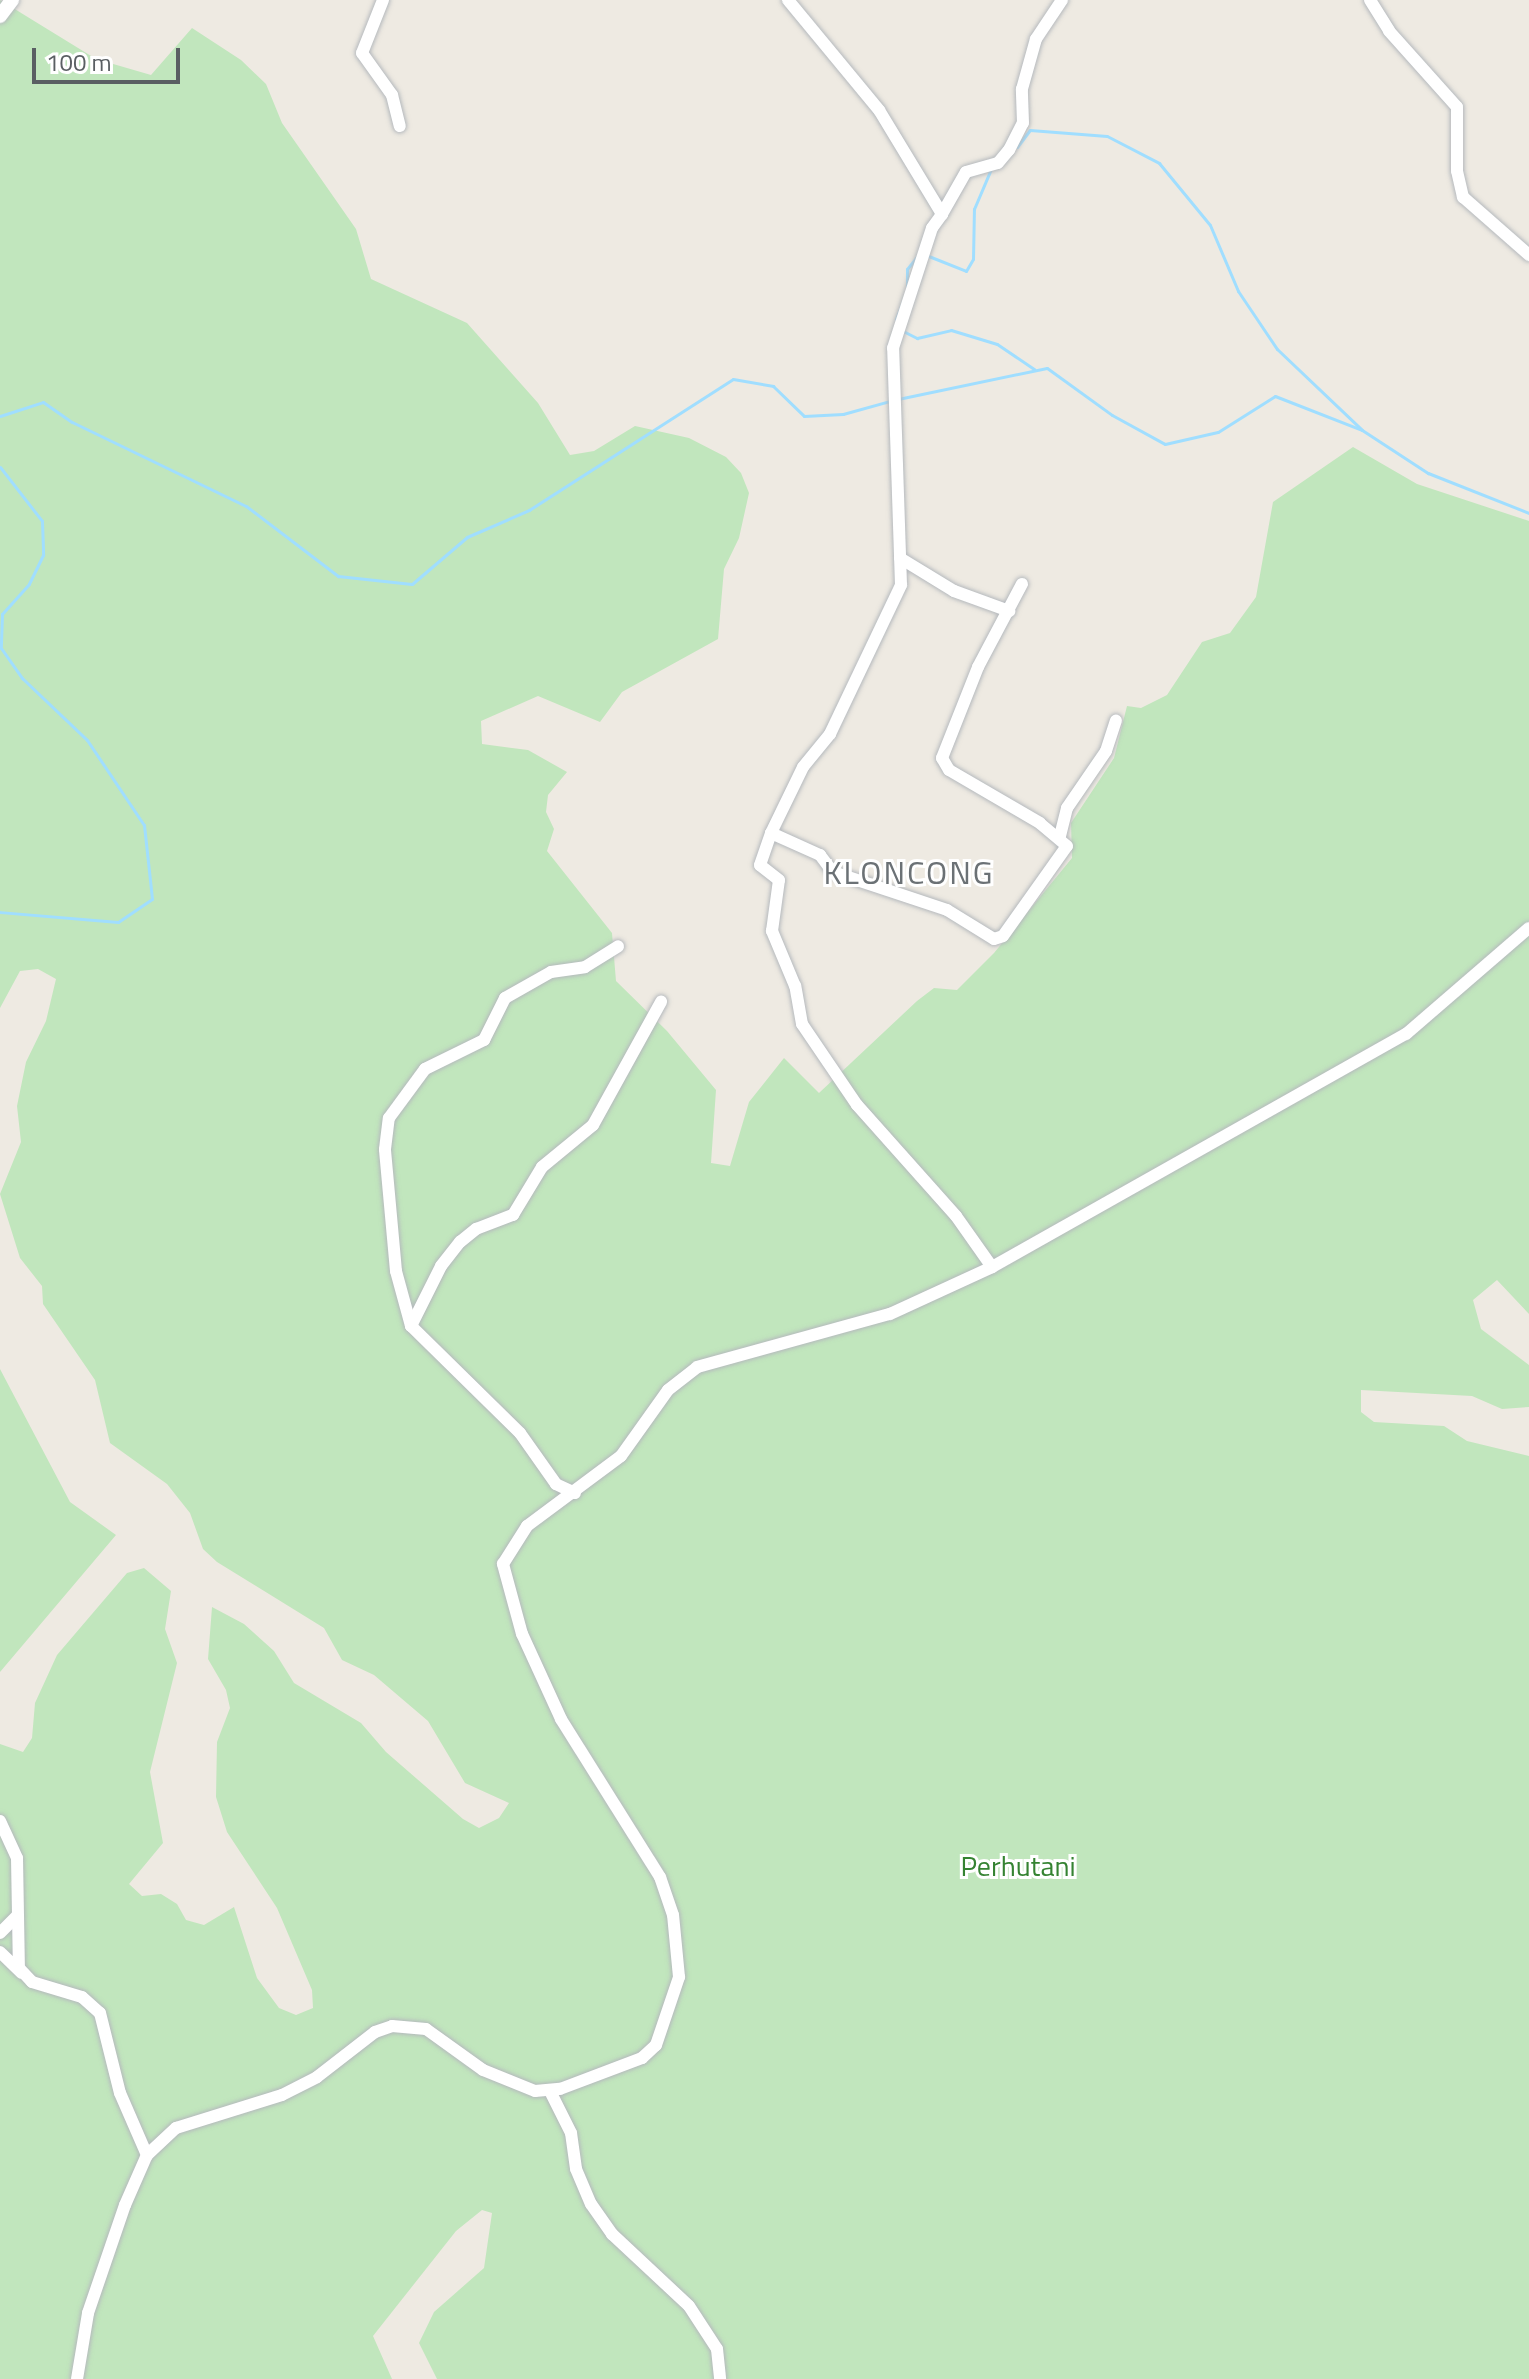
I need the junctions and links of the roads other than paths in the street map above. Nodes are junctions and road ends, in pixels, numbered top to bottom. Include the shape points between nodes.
1 (12, 0) edge
2 (383, 0) edge
3 (788, 0) edge
4 (1062, 0) edge
5 (1370, 0) edge
6 (0, 16) edge
7 (400, 126) dead end
8 (942, 214) junction
9 (1529, 255) edge
10 (900, 558) junction
11 (1022, 584) dead end
12 (1009, 611) junction
13 (1116, 721) dead end
14 (771, 833) junction
15 (1060, 836) junction
16 (1529, 928) edge
17 (618, 946) dead end
18 (661, 1002) dead end
19 (992, 1267) junction
20 (411, 1326) junction
21 (575, 1493) junction
22 (0, 1821) edge
23 (18, 1915) junction
24 (0, 1933) edge
25 (0, 1952) edge
26 (22, 1973) junction
27 (550, 2091) junction
28 (147, 2155) junction
29 (77, 2379) edge
30 (720, 2379) edge

1 - 6 street
2 - 7 street via 362,53 392,95
3 - 8 street via 879,110
4 - 8 street via 1036,39 1022,89 1023,123 1009,150 998,163 966,172
5 - 9 street via 1389,31 1457,107 1457,171 1463,197
8 - 10 street via 893,348
10 - 12 street via 954,591
10 - 14 street via 898,596 830,734 803,767
11 - 12 street
12 - 15 street via 974,675 943,764
13 - 15 street via 1106,751 1067,808
14 - 15 street via 820,855 833,872 947,910 994,939 1007,932 1066,850
14 - 19 street via 760,865 779,880 772,931 795,986 801,1021 857,1105 939,1195
16 - 19 street via 1406,1034
17 - 20 street via 585,967 551,972 505,998 484,1040 430,1064 389,1118 389,1210 396,1271
18 - 20 street via 593,1125 542,1167 513,1215 476,1229 460,1242 441,1266
19 - 21 street via 890,1314 697,1367 668,1390 621,1456
20 - 21 street via 520,1433 556,1484
21 - 27 street via 518,1535 505,1555 503,1576 522,1634 561,1719 662,1882 673,1915 680,1969 659,2039 647,2056
22 - 23 street via 17,1858
23 - 24 street
23 - 26 street via 16,1955
25 - 26 street
26 - 28 street via 39,1985 82,1997 100,2013 123,2104
27 - 28 street via 498,2079 426,2029 392,2026 359,2042 300,2086 176,2128
27 - 30 street via 571,2133 576,2169 591,2204 629,2251 689,2306 717,2349
28 - 29 street via 94,2291

